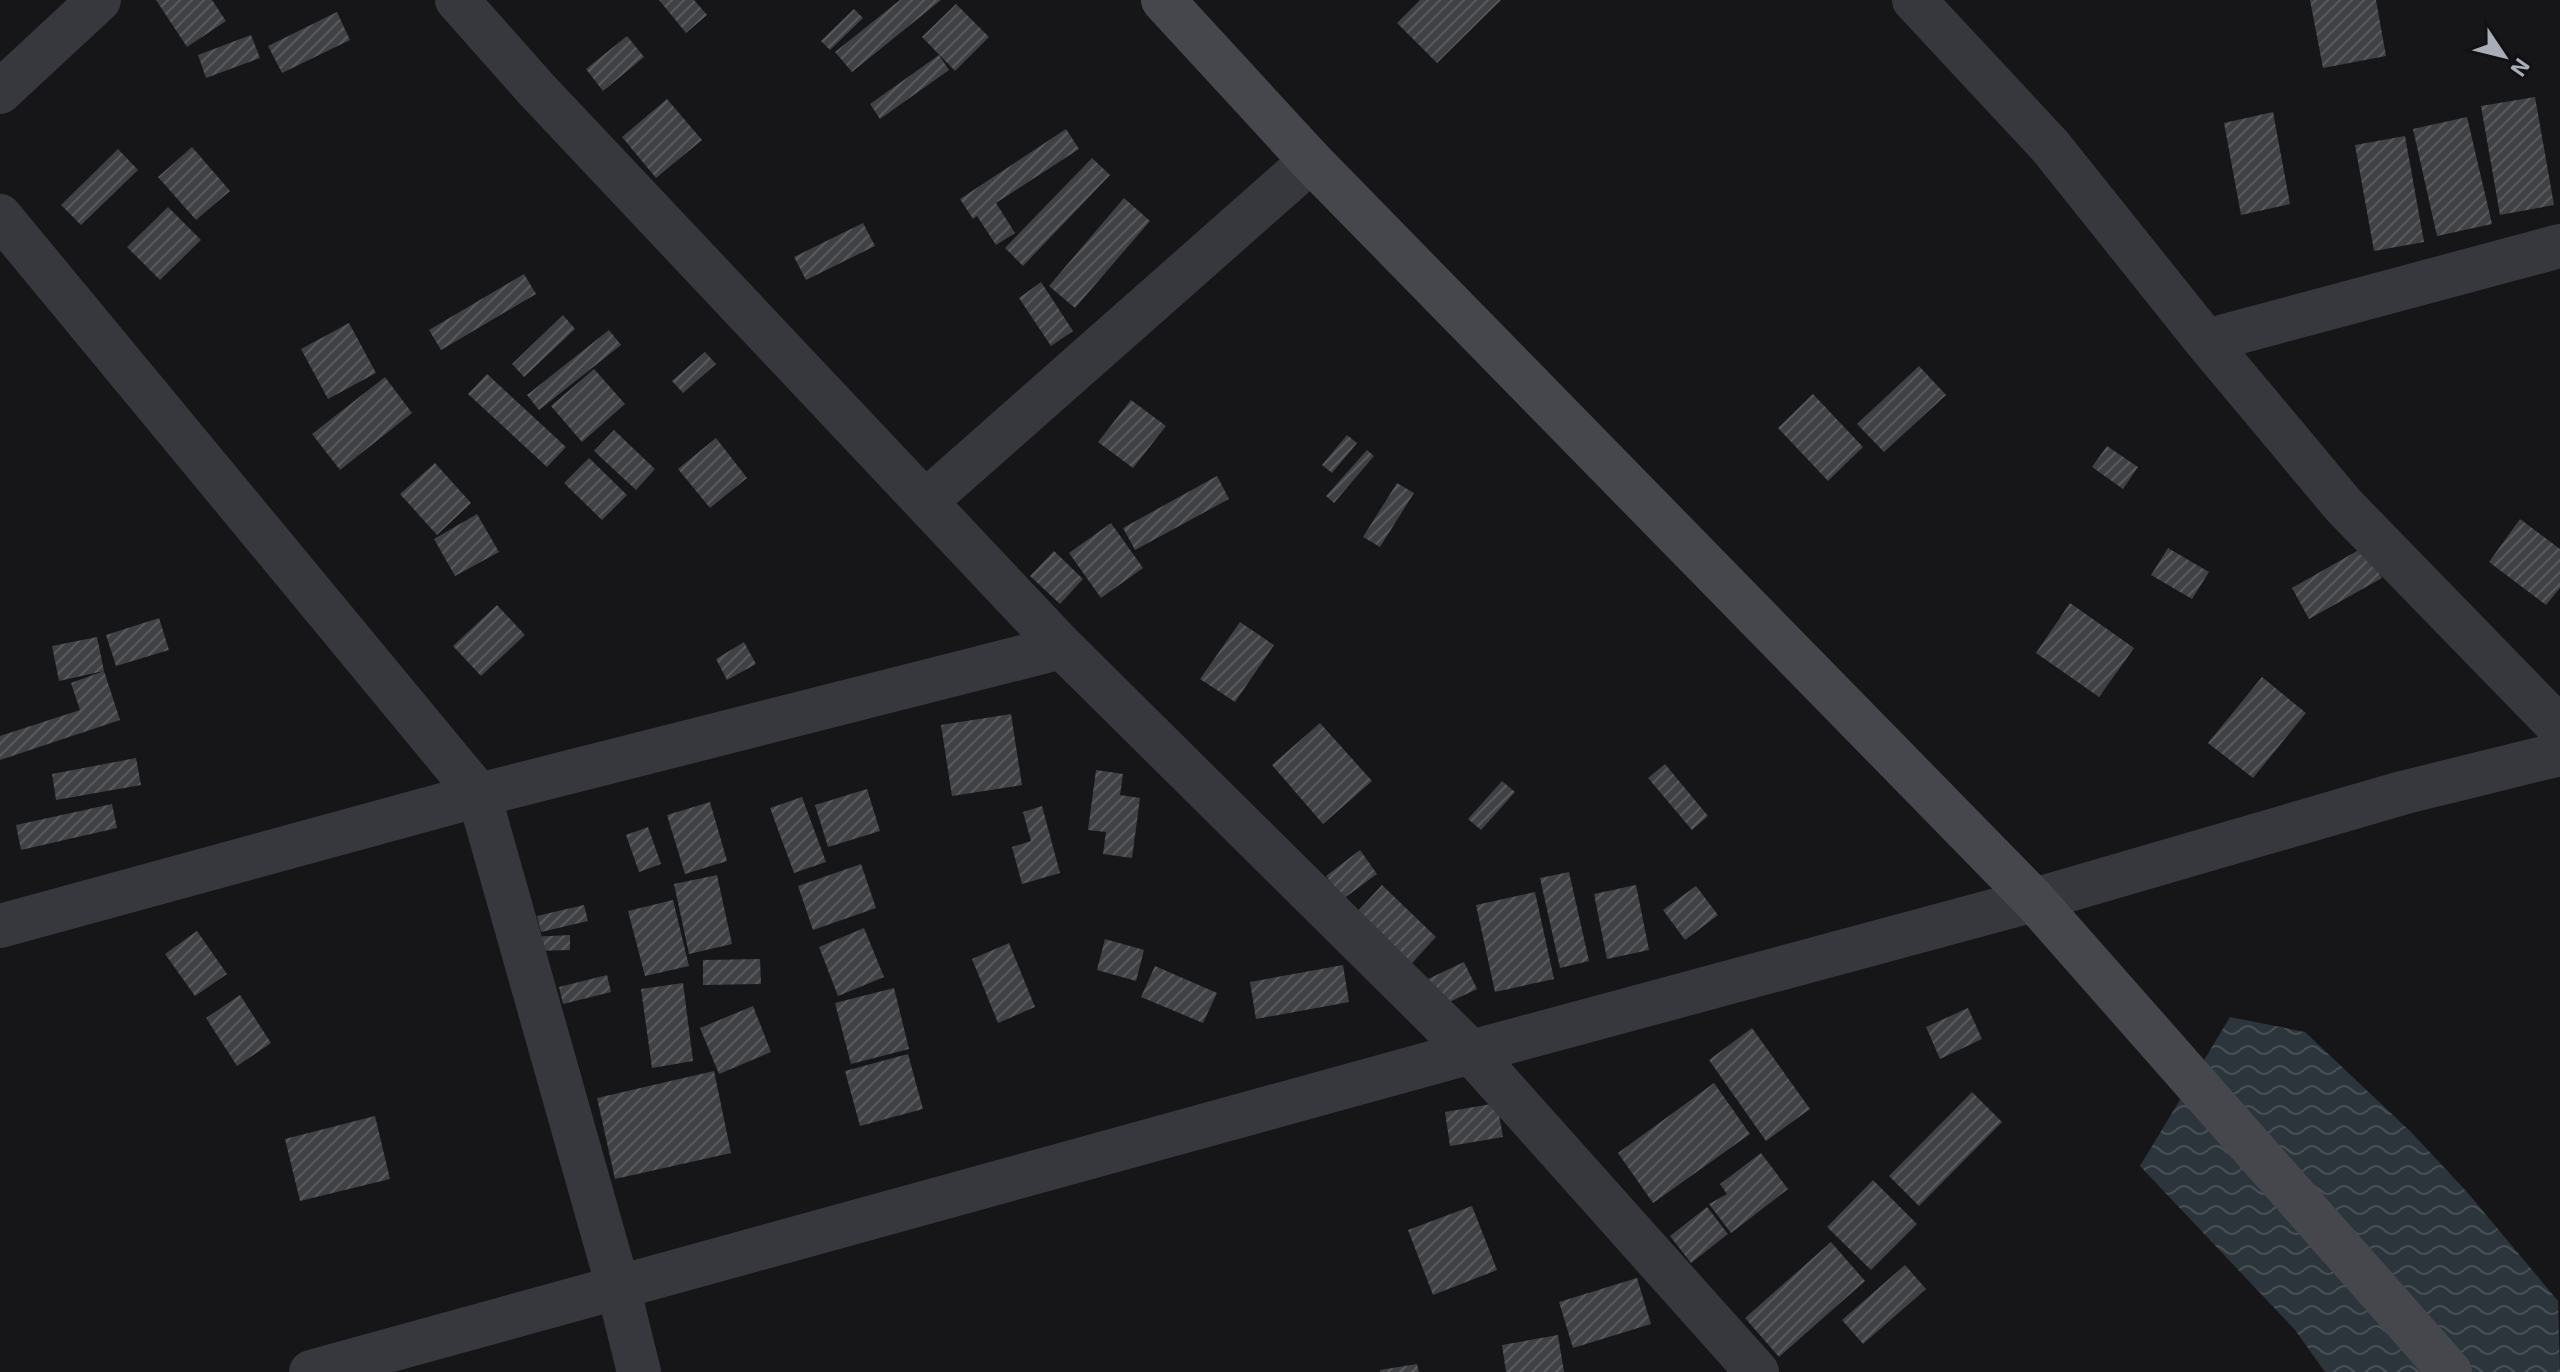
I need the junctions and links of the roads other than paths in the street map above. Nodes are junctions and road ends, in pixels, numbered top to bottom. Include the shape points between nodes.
1 (99, 0) edge
2 (457, 0) edge
3 (1163, 0) edge
4 (1914, 0) edge
5 (0, 92) edge
6 (1311, 161) junction
7 (0, 216) edge
8 (2560, 246) edge
9 (2206, 341) junction
10 (925, 502) junction
11 (1062, 647) junction
12 (2560, 728) edge
13 (2560, 754) edge
14 (479, 795) junction
15 (2034, 900) junction
16 (0, 926) edge
17 (1471, 1052) junction
18 (618, 1287) junction
19 (311, 1372) edge
20 (639, 1372) edge
21 (1757, 1372) edge
22 (2450, 1372) edge

1 - 5 street
2 - 10 street
3 - 6 street
4 - 9 street via 2050,146
6 - 10 street
6 - 15 street
7 - 14 street
8 - 9 street
9 - 12 street via 2344,506
10 - 11 street
11 - 14 street
11 - 17 street
13 - 15 street via 2402,793
14 - 16 street
14 - 18 street
15 - 17 street
15 - 22 street
17 - 18 street
17 - 21 street
18 - 19 street
18 - 20 street

